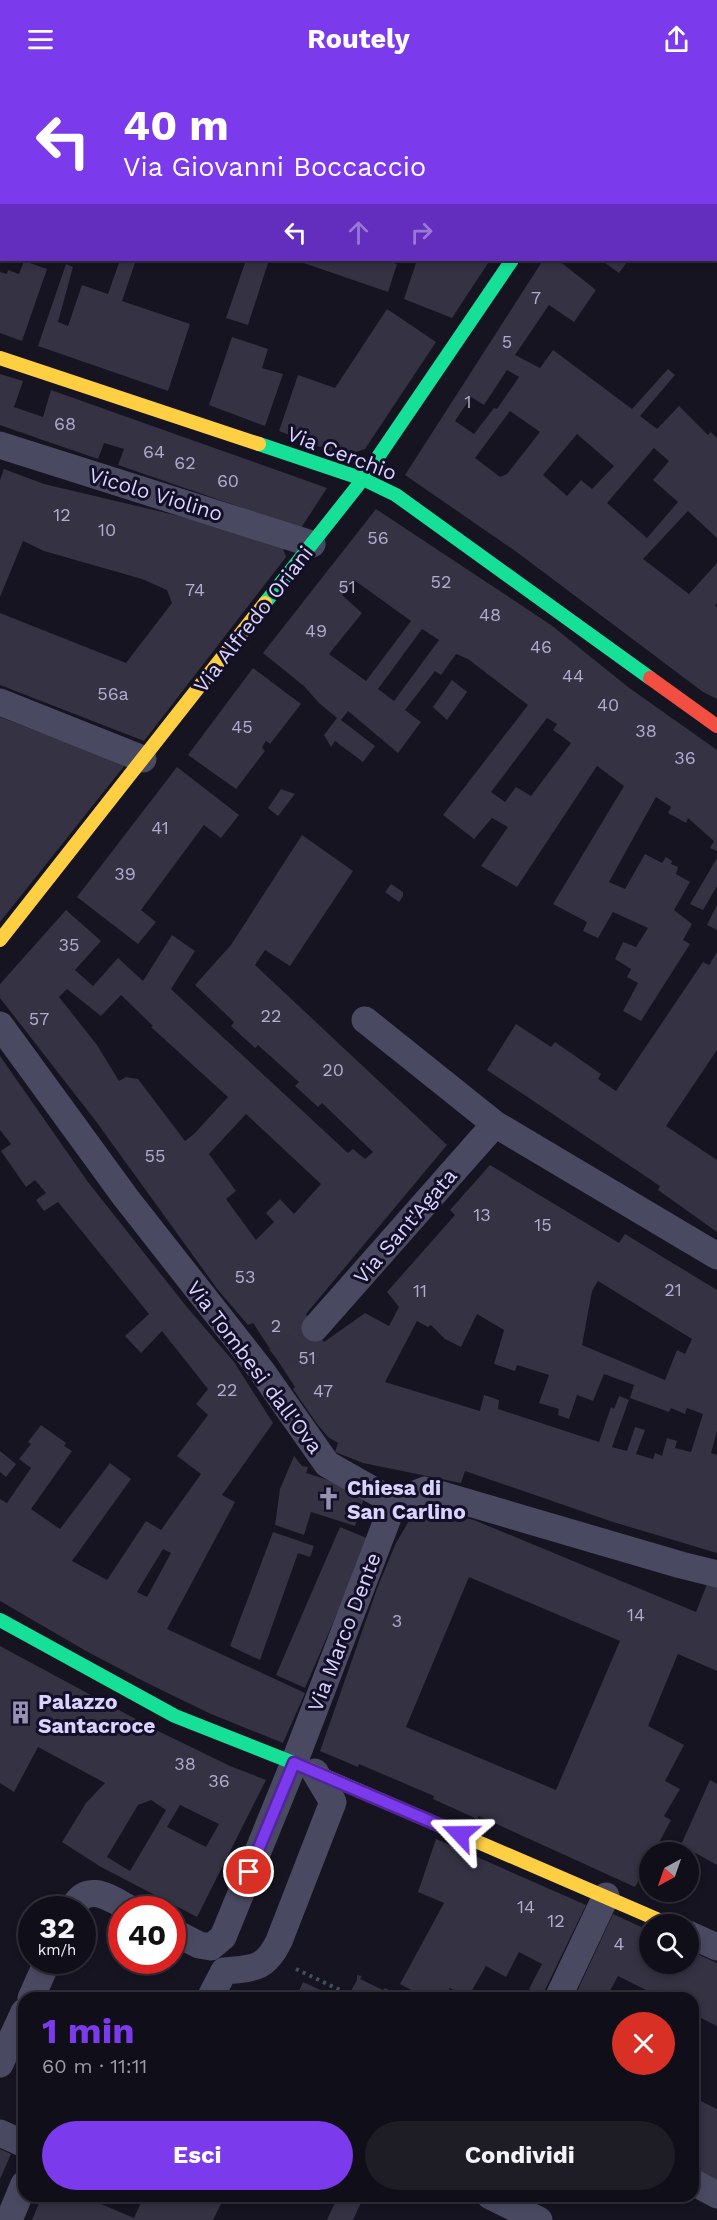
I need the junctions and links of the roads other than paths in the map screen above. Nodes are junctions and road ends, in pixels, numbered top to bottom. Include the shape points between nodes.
1 (511, 261) edge
2 (0, 358) edge
3 (0, 445) edge
4 (363, 479) junction
5 (312, 544) junction
6 (0, 702) edge
7 (717, 726) edge
8 (143, 759) junction
9 (0, 940) edge
10 (365, 1020) dead end
11 (0, 1025) edge
12 (495, 1124) junction
13 (717, 1256) edge
14 (315, 1329) tunnel mouth
15 (394, 1502) junction
16 (717, 1574) edge
17 (0, 1620) edge
18 (305, 1768) junction
19 (83, 1896) edge
20 (606, 1896) junction
21 (108, 1897) edge
22 (646, 1914) edge
23 (186, 1938) edge
24 (699, 1939) edge
25 (212, 1947) junction
26 (717, 1947) edge
27 (224, 1971) junction
28 (41, 1974) edge
29 (33, 1992) edge
30 (213, 1992) edge
31 (561, 1992) edge
32 (18, 2025) edge
33 (0, 2064) edge
34 (0, 2133) edge
35 (18, 2141) edge
36 (699, 2185) edge
37 (717, 2195) edge
38 (18, 2198) edge
39 (502, 2202) edge
40 (9, 2220) edge
41 (540, 2220) edge

1 - 4 street, Via Alfredo Oriani
2 - 4 street, Via Cerchio
3 - 5 street, Vicolo Violino
4 - 5 street, Via Alfredo Oriani
4 - 7 street, Via Cerchio via 396,495
5 - 8 street, Via Alfredo Oriani
6 - 8 street
8 - 9 street, Via Alfredo Oriani
10 - 12 street
11 - 15 street, Via Tombesi dall'Ova via 126,1198 270,1365 327,1464
12 - 13 street
12 - 14 street, Via Sant'Agata
15 - 16 street via 425,1490
15 - 18 street, Via Marco Dente
17 - 18 street via 175,1716
18 - 20 street
18 - 25 street, Via Marco Dente via 223,1937
18 - 27 street via 333,1802 272,1957 254,1968
19 - 21 street via 100,1893
20 - 22 street
20 - 31 street
23 - 25 street
24 - 26 street
25 - 27 street
27 - 30 street
28 - 29 street
32 - 33 street
34 - 35 street
36 - 37 street
38 - 40 street
39 - 41 street

